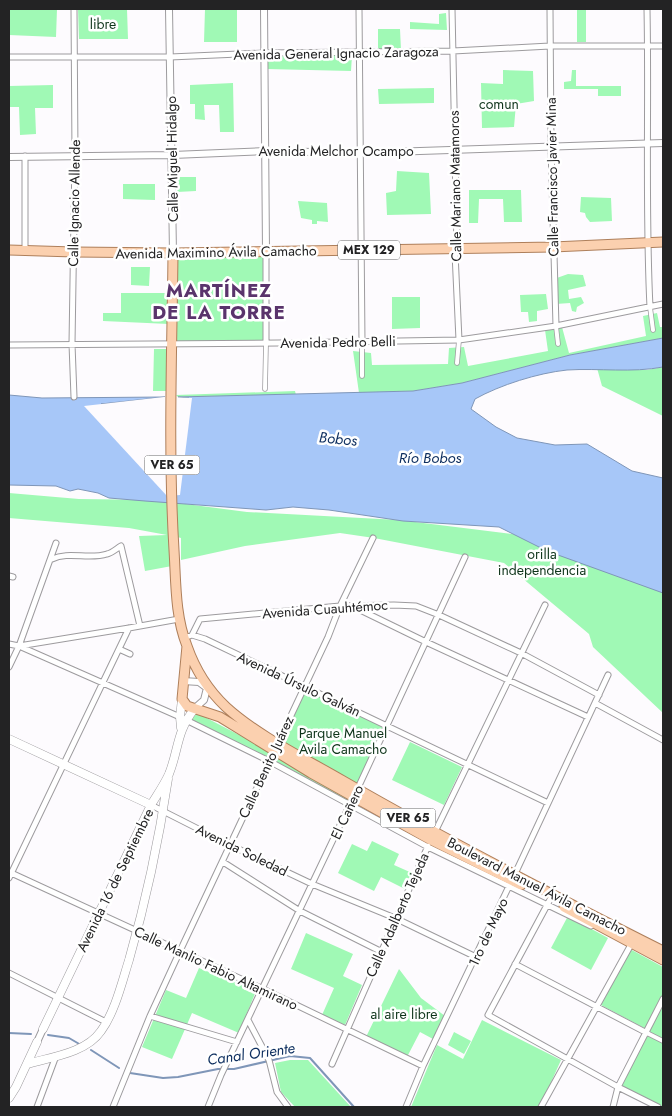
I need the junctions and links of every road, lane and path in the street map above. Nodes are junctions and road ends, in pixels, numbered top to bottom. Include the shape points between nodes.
1 (74, 9) edge
2 (169, 9) edge
3 (264, 9) edge
4 (359, 9) edge
5 (452, 9) edge
6 (550, 9) edge
7 (647, 9) edge
8 (550, 46) junction
9 (648, 46) junction
10 (663, 46) edge
11 (453, 51) junction
12 (359, 52) junction
13 (264, 53) junction
14 (74, 56) junction
15 (170, 56) junction
16 (9, 57) edge
17 (649, 143) junction
18 (663, 143) edge
19 (551, 146) junction
20 (455, 149) junction
21 (266, 151) junction
22 (360, 153) junction
23 (75, 155) junction
24 (173, 155) junction
25 (25, 156) junction
26 (9, 157) edge
27 (647, 242) junction
28 (663, 242) edge
29 (553, 247) junction
30 (457, 248) junction
31 (9, 250) edge
32 (26, 250) junction
33 (361, 250) junction
34 (266, 251) junction
35 (74, 252) junction
36 (174, 253) junction
37 (663, 304) edge
38 (650, 308) junction
39 (556, 326) junction
40 (653, 330) dead end
41 (459, 340) junction
42 (362, 342) junction
43 (266, 343) junction
44 (72, 344) junction
45 (172, 344) junction
46 (558, 344) dead end
47 (9, 345) edge
48 (457, 363) dead end
49 (362, 376) dead end
50 (265, 389) dead end
51 (74, 397) dead end
52 (171, 399) joint
53 (373, 538) dead end
54 (56, 543) dead end
55 (465, 557) dead end
56 (52, 559) junction
57 (545, 605) dead end
58 (340, 606) junction
59 (352, 606) junction
60 (439, 615) junction
61 (179, 618) junction
62 (140, 626) junction
63 (130, 628) junction
64 (188, 640) junction
65 (426, 642) junction
66 (9, 644) edge
67 (19, 646) junction
68 (119, 649) junction
69 (521, 653) junction
70 (130, 654) dead end
71 (9, 667) edge
72 (608, 675) dead end
73 (508, 679) junction
74 (183, 681) junction
75 (102, 682) junction
76 (304, 687) junction
77 (207, 688) junction
78 (599, 695) junction
79 (182, 699) junction
80 (595, 702) junction
81 (195, 708) junction
82 (183, 718) junction
83 (588, 718) junction
84 (387, 726) junction
85 (9, 738) edge
86 (663, 740) edge
87 (276, 746) junction
88 (269, 761) junction
89 (469, 764) junction
90 (63, 765) junction
91 (168, 774) junction
92 (354, 797) junction
93 (548, 802) junction
94 (151, 805) junction
95 (163, 811) junction
96 (431, 840) junction
97 (230, 845) junction
98 (223, 862) junction
99 (10, 874) edge
100 (512, 880) junction
101 (312, 884) junction
102 (550, 899) junction
103 (300, 911) junction
104 (98, 912) junction
105 (395, 918) junction
106 (137, 930) junction
107 (632, 942) junction
108 (180, 951) junction
109 (380, 951) junction
110 (663, 951) edge
111 (476, 957) junction
112 (663, 960) edge
113 (515, 964) junction
114 (663, 964) edge
115 (9, 973) edge
116 (263, 989) junction
117 (58, 998) junction
118 (663, 999) edge
119 (596, 1007) junction
120 (150, 1016) junction
121 (248, 1020) junction
122 (106, 1022) junction
123 (43, 1029) joint
124 (346, 1030) junction
125 (646, 1033) junction
126 (663, 1041) edge
127 (37, 1042) joint
128 (237, 1042) junction
129 (56, 1055) junction
130 (568, 1058) junction
131 (27, 1064) junction
132 (332, 1064) dead end
133 (423, 1066) junction
134 (618, 1087) junction
135 (9, 1098) edge
136 (37, 1107) edge
137 (113, 1107) edge
138 (208, 1107) edge
139 (288, 1107) edge
140 (406, 1107) edge
141 (541, 1107) edge
142 (613, 1107) edge
143 (658, 1107) edge

1 - 14 street, Calle Ignacio Allende
2 - 15 street, Calle Miguel Hidalgo
3 - 13 street
4 - 12 street
5 - 11 street, Calle Mariano Matamoros
6 - 8 street, Calle Francisco Javier Mina
7 - 9 street
8 - 9 street, Avenida General Ignacio Zaragoza
8 - 11 street, Avenida General Ignacio Zaragoza
8 - 19 street, Calle Francisco Javier Mina
9 - 10 street, Avenida General Ignacio Zaragoza
9 - 17 street
11 - 12 street, Avenida General Ignacio Zaragoza
11 - 20 street, Calle Mariano Matamoros
12 - 13 street, Avenida General Ignacio Zaragoza
12 - 22 street
13 - 15 street, Avenida General Ignacio Zaragoza
13 - 21 street
14 - 15 street, Avenida General Ignacio Zaragoza
14 - 16 street, Avenida General Ignacio Zaragoza
14 - 23 street, Calle Ignacio Allende
15 - 24 street, Calle Miguel Hidalgo
17 - 18 street, Avenida Melchor Ocampo
17 - 19 street, Avenida Melchor Ocampo
17 - 27 street
19 - 20 street, Avenida Melchor Ocampo
19 - 29 street, Calle Francisco Javier Mina
20 - 22 street, Avenida Melchor Ocampo
20 - 30 street, Calle Mariano Matamoros
21 - 22 street, Avenida Melchor Ocampo
21 - 24 street, Avenida Melchor Ocampo
21 - 34 street
22 - 33 street
23 - 24 street, Avenida Melchor Ocampo
23 - 25 street, Avenida Melchor Ocampo
23 - 35 street, Calle Ignacio Allende
24 - 36 street, Calle Miguel Hidalgo
25 - 26 street, Avenida Melchor Ocampo
25 - 32 street
27 - 28 main road, Avenida Maximino Ávila Camacho / MEX 129
27 - 29 main road, Avenida Maximino Ávila Camacho / MEX 129
27 - 38 street
29 - 30 main road, Avenida Maximino Ávila Camacho / MEX 129
29 - 39 street, Calle Francisco Javier Mina
30 - 33 main road, Avenida Maximino Ávila Camacho / MEX 129
30 - 41 street, Calle Mariano Matamoros
31 - 32 main road, Avenida Maximino Ávila Camacho / MEX 129
32 - 35 main road, Avenida Maximino Ávila Camacho / MEX 129
33 - 34 main road, Avenida Maximino Ávila Camacho / MEX 129
33 - 42 street
34 - 36 main road, Avenida Maximino Ávila Camacho / MEX 129
34 - 43 street
35 - 36 main road, Avenida Maximino Ávila Camacho / MEX 129
35 - 44 street, Calle Ignacio Allende
36 - 45 main road, Calle Miguel Hidalgo / VER 65
37 - 38 street, Avenida Pedro Belli
38 - 39 street, Avenida Pedro Belli
38 - 40 street
39 - 41 street, Avenida Pedro Belli
39 - 46 street, Calle Francisco Javier Mina
41 - 42 street, Avenida Pedro Belli
41 - 48 street, Calle Mariano Matamoros
42 - 43 street, Avenida Pedro Belli
42 - 49 street
43 - 45 street, Avenida Pedro Belli
43 - 50 street
44 - 45 street, Avenida Pedro Belli
44 - 47 street, Avenida Pedro Belli
44 - 51 street, Calle Ignacio Allende
45 - 52 main road, Calle Miguel Hidalgo / VER 65
52 - 61 main road, Boulevard Manuel Ávila Camacho / VER 65 via 173,531
53 - 58 street, Calle Benito Juárez
54 - 56 street
55 - 60 street, El Cañero
56 - 62 street via 107,554 121,546
56 - 67 street
57 - 69 street, Calle Adalberto Tejeda
58 - 59 street, Avenida Cuauhtémoc
58 - 64 street, Avenida Cuauhtémoc via 200,619
58 - 76 street, Calle Benito Juárez
59 - 60 street, Avenida Cuauhtémoc via 416,606
59 - 65 street
60 - 65 street, El Cañero
60 - 69 street, Avenida Cuauhtémoc
61 - 62 street
61 - 64 main road, Boulevard Manuel Ávila Camacho / VER 65
62 - 63 street
63 - 67 street
63 - 68 street
64 - 74 main road, Avenida 16 de Septiembre
64 - 76 street, Avenida Úrsulo Galván via 205,640
64 - 77 main road, Boulevard Manuel Ávila Camacho / VER 65
65 - 73 street
65 - 84 street, El Cañero
66 - 67 street
67 - 71 street
67 - 75 street
68 - 70 street
68 - 75 street
69 - 73 street, Calle Adalberto Tejeda
69 - 78 street, Avenida Cuauhtémoc
72 - 78 street, 1ro de Mayo
73 - 83 street
73 - 89 street, Calle Adalberto Tejeda
74 - 77 street via 199,682
74 - 79 main road, Avenida 16 de Septiembre
75 - 82 street
75 - 90 street
76 - 84 street, Avenida Úrsulo Galván
76 - 87 street, Calle Benito Juárez
77 - 81 street via 204,700
77 - 87 main road, Boulevard Manuel Ávila Camacho / VER 65
78 - 80 street, 1ro de Mayo
79 - 81 main road, Boulevard Manuel Ávila Camacho / VER 65 via 187,706
79 - 82 main road, Avenida 16 de Septiembre
80 - 83 street, 1ro de Mayo
80 - 86 street
81 - 82 main road, Avenida 16 de Septiembre
81 - 87 main road, Boulevard Manuel Ávila Camacho / VER 65
82 - 88 street
82 - 91 main road, Avenida 16 de Septiembre
83 - 93 street, 1ro de Mayo
84 - 89 street, Avenida Úrsulo Galván
84 - 92 street, El Cañero
85 - 90 main road, Avenida Soledad
87 - 88 street, Calle Benito Juárez
87 - 92 main road, Boulevard Manuel Ávila Camacho / VER 65
88 - 92 street
88 - 97 street, Calle Benito Juárez
89 - 93 street, Avenida Úrsulo Galván
89 - 96 street, Calle Adalberto Tejeda
90 - 94 main road, Avenida Soledad
90 - 99 street
91 - 94 main road, Avenida 16 de Septiembre
91 - 95 main road
92 - 96 main road, Boulevard Manuel Ávila Camacho / VER 65
92 - 101 street, El Cañero
93 - 100 street, 1ro de Mayo
94 - 95 street, Avenida Soledad
94 - 104 main road, Avenida 16 de Septiembre
95 - 97 street, Avenida Soledad
95 - 106 main road
96 - 100 main road, Boulevard Manuel Ávila Camacho / VER 65
96 - 105 street, Calle Adalberto Tejeda
97 - 98 street, Calle Benito Juárez
97 - 101 street, Avenida Soledad
98 - 103 street
98 - 108 street, Calle Benito Juárez
99 - 104 street, Calle Manlio Fabio Altamirano
100 - 102 main road, Boulevard Manuel Ávila Camacho / VER 65
100 - 111 street, 1ro de Mayo
101 - 103 street, El Cañero
101 - 105 street, Avenida Soledad
102 - 107 main road, Boulevard Manuel Ávila Camacho / VER 65
102 - 113 street
103 - 109 street
103 - 116 street, El Cañero
104 - 106 street, Calle Manlio Fabio Altamirano
104 - 117 main road, Avenida 16 de Septiembre
105 - 109 street, Calle Adalberto Tejeda
105 - 111 street, Avenida Soledad
106 - 108 street, Calle Manlio Fabio Altamirano
106 - 122 main road via 119,994
107 - 110 main road, Boulevard Manuel Ávila Camacho / VER 65
107 - 112 main road, Boulevard Manuel Ávila Camacho / VER 65
107 - 114 street
107 - 119 street
108 - 116 street, Calle Manlio Fabio Altamirano
108 - 120 street, Calle Benito Juárez
109 - 124 street, Calle Adalberto Tejeda
111 - 133 street, 1ro de Mayo
113 - 119 street
113 - 130 street via 488,1015
115 - 117 street
116 - 121 street, El Cañero
116 - 124 street, Calle Manlio Fabio Altamirano
117 - 122 street
117 - 123 main road, Avenida 16 de Septiembre
118 - 125 street
119 - 125 street
119 - 130 street
120 - 128 street
120 - 137 street, Calle Benito Juárez
121 - 128 street, El Cañero
121 - 139 street via 269,1060 277,1092
122 - 129 main road via 101,1032 83,1047
123 - 127 street
124 - 132 street, Calle Adalberto Tejeda
124 - 133 street, Calle Manlio Fabio Altamirano
125 - 126 street
125 - 134 street
127 - 131 main road
128 - 138 street, El Cañero
129 - 131 main road
129 - 136 street
130 - 134 street
130 - 141 street
131 - 135 main road
133 - 140 street, 1ro de Mayo
134 - 142 street
134 - 143 street

